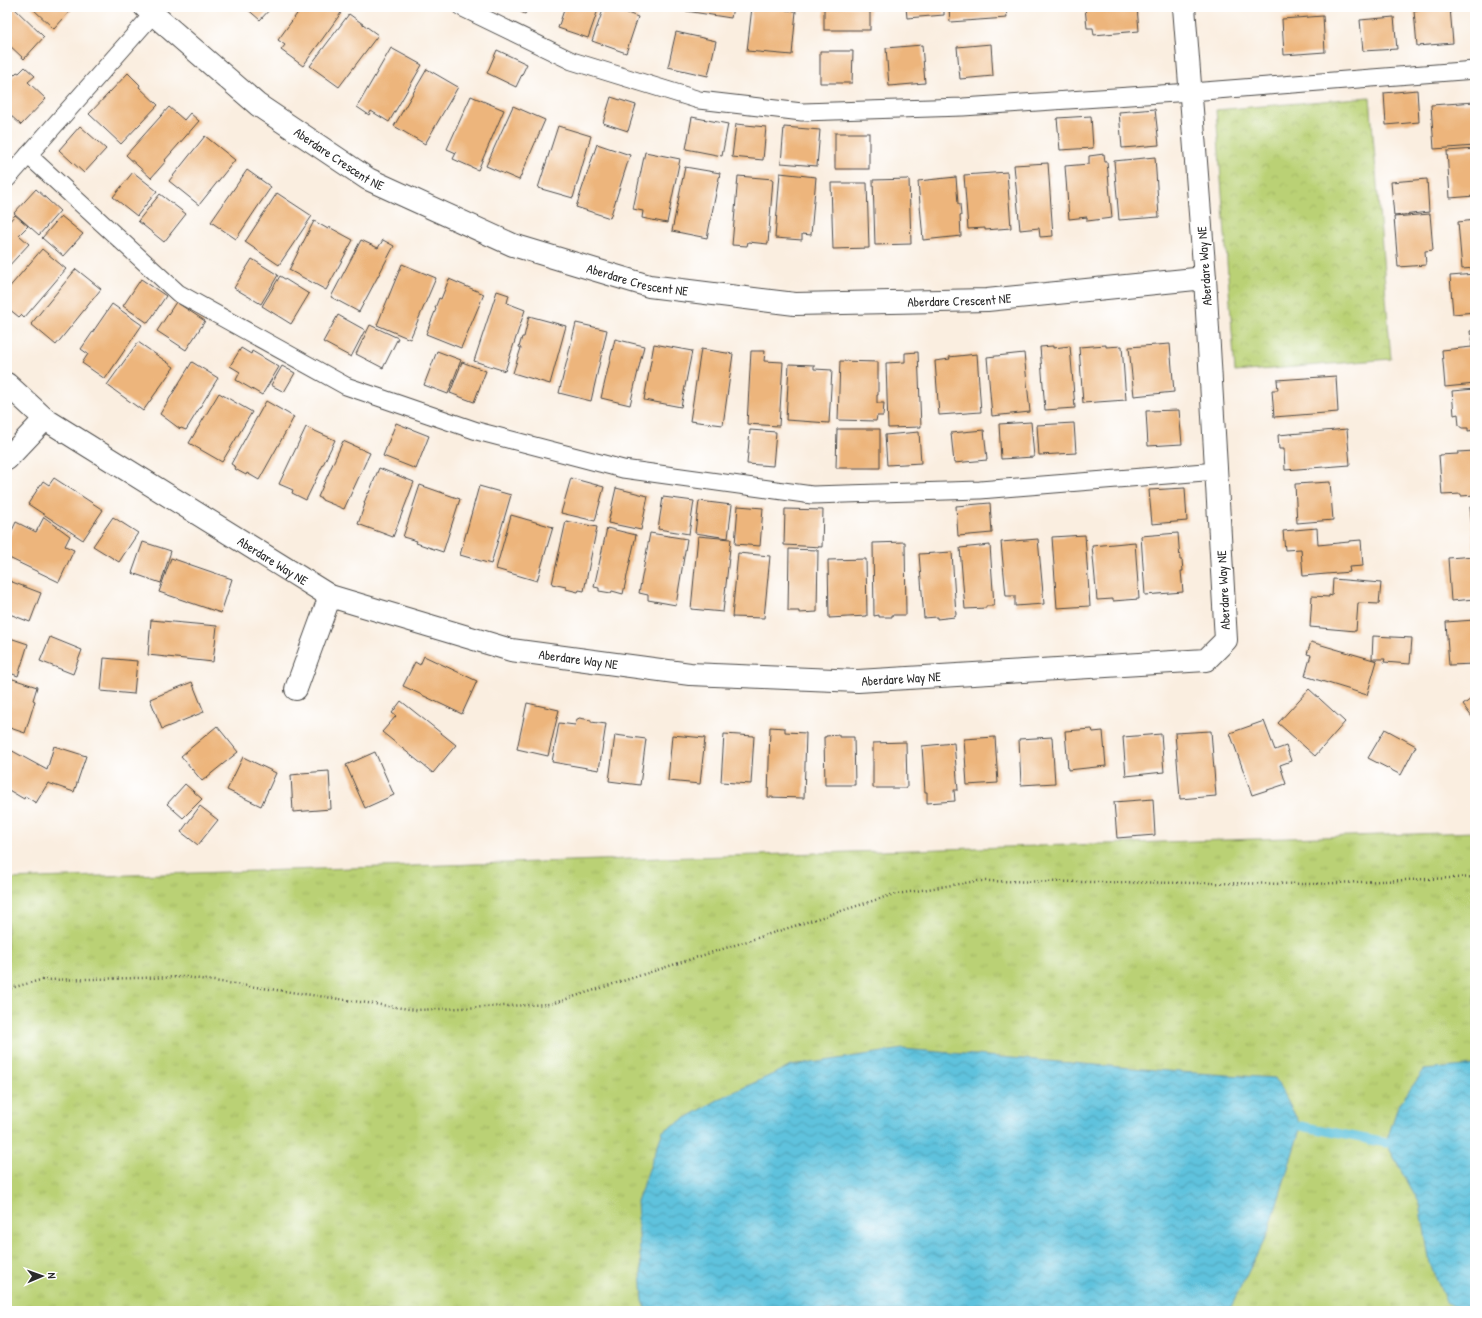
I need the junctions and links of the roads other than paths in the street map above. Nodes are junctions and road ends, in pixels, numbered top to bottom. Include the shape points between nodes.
1 (460, 7) edge
2 (1184, 7) edge
3 (149, 11) edge
4 (1475, 70) edge
5 (1191, 92) junction
6 (28, 155) junction
7 (7, 179) edge
8 (1205, 278) junction
9 (7, 384) edge
10 (45, 419) junction
11 (7, 459) edge
12 (1217, 472) junction
13 (330, 596) junction
14 (296, 689) dead end

1 - 5 lane via 572,61 699,100 802,112 963,107
2 - 5 street, Aberdare Way NE
3 - 6 lane
3 - 8 street, Aberdare Crescent NE via 258,105 368,179 513,245 649,286 795,304 987,300
4 - 5 lane
5 - 8 street, Aberdare Way NE
6 - 7 lane
6 - 12 lane via 178,293 346,386 476,431 623,469 812,496 980,490
8 - 12 street, Aberdare Way NE
9 - 10 street, Aberdare Way NE
10 - 11 street
10 - 13 street, Aberdare Way NE
12 - 13 street, Aberdare Way NE via 1226,640 1206,660 858,681 690,674 511,650
13 - 14 street

